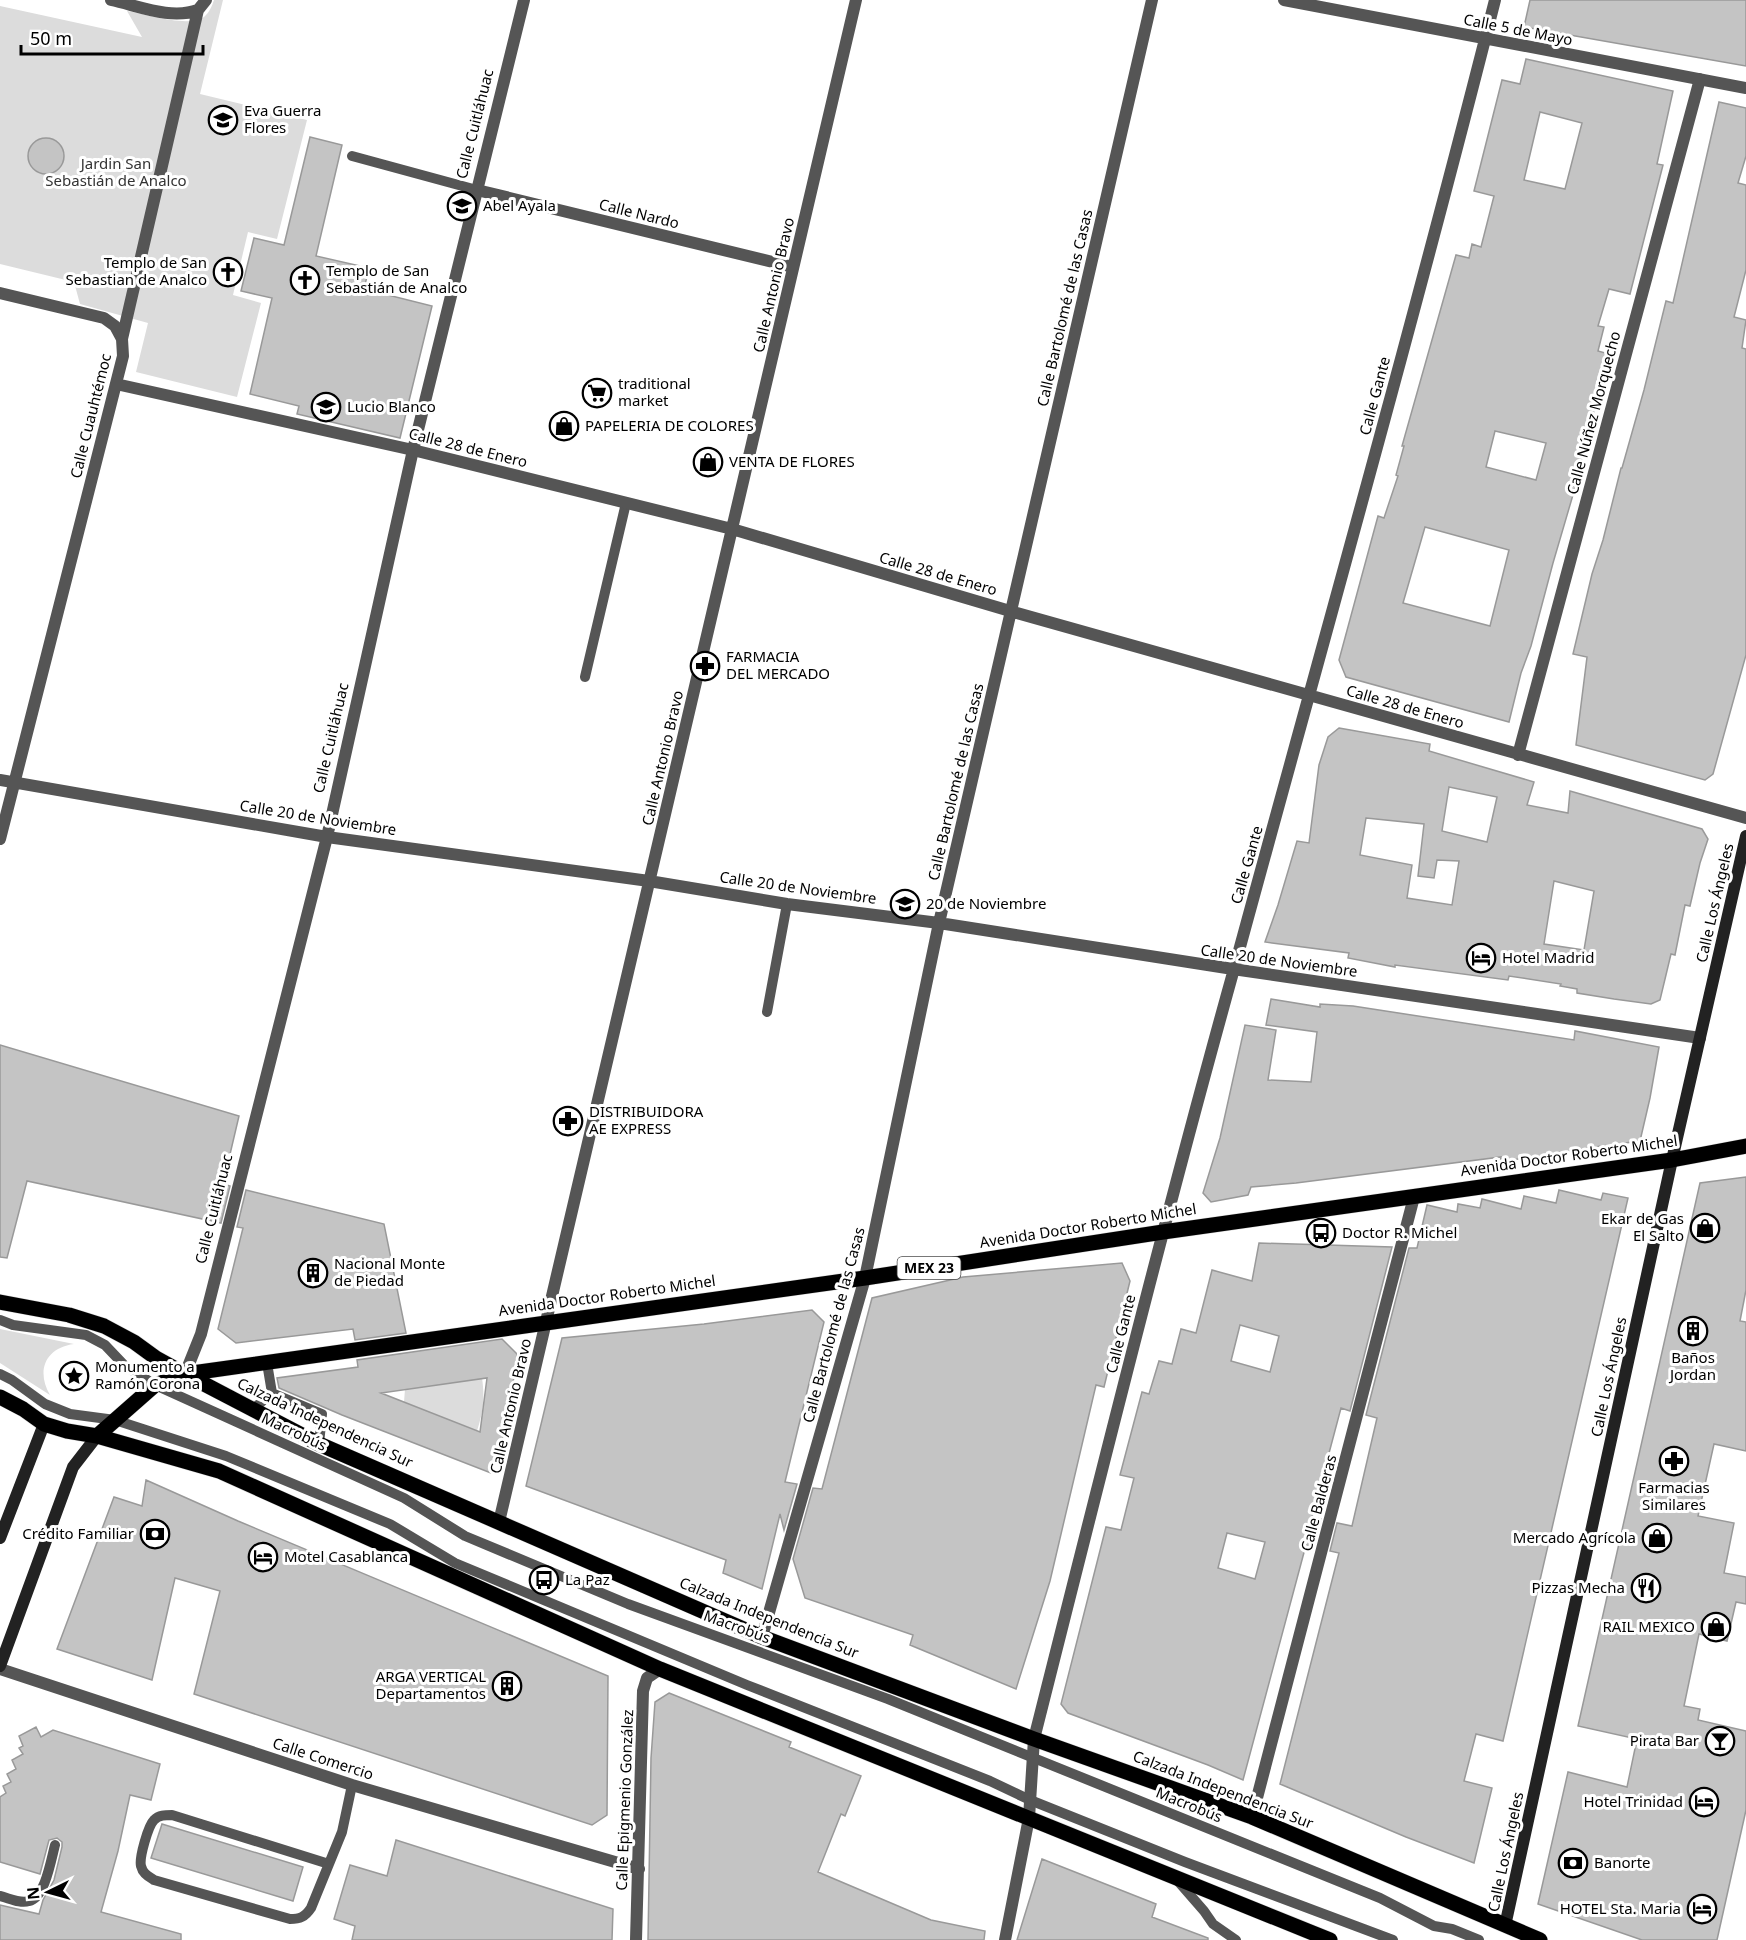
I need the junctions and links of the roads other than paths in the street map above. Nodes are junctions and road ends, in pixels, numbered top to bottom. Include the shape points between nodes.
1 (111, 0) edge
2 (524, 0) edge
3 (856, 0) edge
4 (1152, 0) edge
5 (1284, 0) edge
6 (1495, 0) edge
7 (202, 5) edge
8 (1485, 39) junction
9 (1700, 79) junction
10 (1746, 88) edge
11 (352, 156) dead end
12 (477, 190) junction
13 (793, 267) junction
14 (0, 293) edge
15 (122, 339) junction
16 (116, 384) junction
17 (413, 450) junction
18 (626, 502) junction
19 (732, 529) junction
20 (1010, 611) junction
21 (585, 677) dead end
22 (1310, 696) junction
23 (1518, 754) junction
24 (0, 780) edge
25 (13, 782) junction
26 (1746, 818) edge
27 (1746, 836) edge
28 (327, 837) junction
29 (0, 838) edge
30 (649, 881) junction
31 (787, 904) junction
32 (939, 923) junction
33 (1233, 969) junction
34 (767, 1012) dead end
35 (1700, 1038) junction
36 (1746, 1146) edge
37 (1672, 1160) junction
38 (1414, 1197) junction
39 (1163, 1232) junction
40 (865, 1278) junction
41 (0, 1302) edge
42 (0, 1320) edge
43 (546, 1322) junction
44 (267, 1363) junction
45 (0, 1374) edge
46 (185, 1374) junction
47 (155, 1385) junction
48 (272, 1393) junction
49 (0, 1397) edge
50 (252, 1410) junction
51 (115, 1420) junction
52 (44, 1424) junction
53 (97, 1436) junction
54 (319, 1444) junction
55 (499, 1522) junction
56 (0, 1538) edge
57 (762, 1637) junction
58 (0, 1668) edge
59 (660, 1669) junction
60 (1034, 1739) junction
61 (1033, 1759) junction
62 (352, 1785) junction
63 (1030, 1800) junction
64 (1252, 1816) junction
65 (1029, 1818) junction
66 (55, 1845) dead end
67 (329, 1864) junction
68 (639, 1869) junction
69 (1177, 1879) junction
70 (0, 1896) edge
71 (1506, 1926) junction
72 (636, 1940) edge
73 (1005, 1940) edge
74 (1236, 1940) edge
75 (1329, 1940) edge
76 (1393, 1940) edge
77 (1479, 1940) edge
78 (1540, 1940) edge

1 - 7 street via 186,15
2 - 12 street, Calle Cuitláhuac
3 - 13 street, Calle Antonio Bravo
4 - 20 street, Calle Bartolomé de las Casas
5 - 8 street, Calle 5 de Mayo
6 - 8 street, Calle Gante
7 - 15 street, Calle Cuauhtémoc
8 - 9 street, Calle 5 de Mayo
8 - 22 street, Calle Gante
9 - 10 street, Calle 5 de Mayo
9 - 23 street, Calle Núñez Morquecho
11 - 12 lane
12 - 13 street, Calle Nardo
12 - 17 street, Calle Cuitláhuac
13 - 19 street, Calle Antonio Bravo
14 - 15 street via 104,318 115,326
15 - 16 street, Calle Cuauhtémoc via 123,356
16 - 17 street, Calle 28 de Enero
16 - 25 street, Calle Cuauhtémoc
17 - 18 street, Calle 28 de Enero
17 - 28 street, Calle Cuitláhuac
18 - 19 street, Calle 28 de Enero
18 - 21 lane
19 - 20 street, Calle 28 de Enero
19 - 30 street, Calle Antonio Bravo
20 - 22 street, Calle 28 de Enero
20 - 32 street, Calle Bartolomé de las Casas
22 - 23 street, Calle 28 de Enero
22 - 33 street, Calle Gante
23 - 26 street, Calle 28 de Enero
24 - 25 street, Calle 20 de Noviembre
25 - 28 street, Calle 20 de Noviembre
25 - 29 street, Calle Cuauhtémoc
27 - 35 street, Calle Los Ángeles
28 - 30 street, Calle 20 de Noviembre
28 - 46 street, Calle Cuitláhuac via 201,1334
30 - 31 street, Calle 20 de Noviembre
30 - 43 street, Calle Antonio Bravo
31 - 32 street, Calle 20 de Noviembre
31 - 34 lane
32 - 33 street, Calle 20 de Noviembre
32 - 40 street, Calle Bartolomé de las Casas
33 - 35 street, Calle 20 de Noviembre
33 - 39 street, Calle Gante
35 - 37 street, Calle Los Ángeles
36 - 37 main road, Avenida Doctor Roberto Michel / MEX 23
37 - 38 main road, Avenida Doctor Roberto Michel / MEX 23
37 - 71 street, Calle Los Ángeles
38 - 39 main road, Avenida Doctor Roberto Michel / MEX 23
38 - 64 street, Calle Balderas
39 - 40 main road, Avenida Doctor Roberto Michel / MEX 23
39 - 60 street, Calle Gante
40 - 43 main road, Avenida Doctor Roberto Michel / MEX 23
40 - 57 street, Calle Bartolomé de las Casas
41 - 46 main road, Calzada Independencia Sur via 104,1326
42 - 47 lane, Macrobús via 86,1335 105,1345 124,1365
43 - 44 main road, Avenida Doctor Roberto Michel / MEX 23
43 - 55 street, Calle Antonio Bravo
44 - 46 main road, Avenida Doctor Roberto Michel / MEX 23
44 - 48 lane
45 - 51 lane via 45,1404 70,1414
46 - 47 main road
46 - 50 main road, Calzada Independencia Sur
47 - 51 main road
47 - 61 lane, Macrobús via 404,1498 465,1536 628,1604 888,1699
48 - 50 lane
48 - 54 lane via 322,1414
49 - 52 main road
50 - 54 main road, Calzada Independencia Sur
51 - 53 main road
51 - 63 lane via 226,1456 357,1510 390,1524 455,1563
52 - 53 main road
52 - 56 street
53 - 58 street via 73,1467
53 - 59 main road via 219,1471
54 - 55 main road, Calzada Independencia Sur
55 - 57 main road, Calzada Independencia Sur
57 - 60 main road, Calzada Independencia Sur
58 - 62 street, Calle Comercio
59 - 65 main road
59 - 68 street, Calle Epigmenio González via 647,1678 643,1691
60 - 61 street, Calle Gante
60 - 64 main road, Calzada Independencia Sur
61 - 63 street, Calle Gante
61 - 77 lane, Macrobús via 1380,1898 1434,1926
62 - 67 lane via 342,1832
62 - 68 street, Calle Comercio
63 - 65 street, Calle Gante
63 - 76 lane
64 - 71 main road, Calzada Independencia Sur
65 - 69 main road
65 - 73 street, Calle Gante
66 - 70 lane via 38,1897 20,1902
67 - 67 lane via 311,1908 299,1919 290,1919 154,1880 141,1867 141,1857 154,1819 172,1815
68 - 72 street, Calle Epigmenio González
69 - 74 lane via 1213,1924
69 - 75 main road
71 - 78 main road, Calzada Independencia Sur

